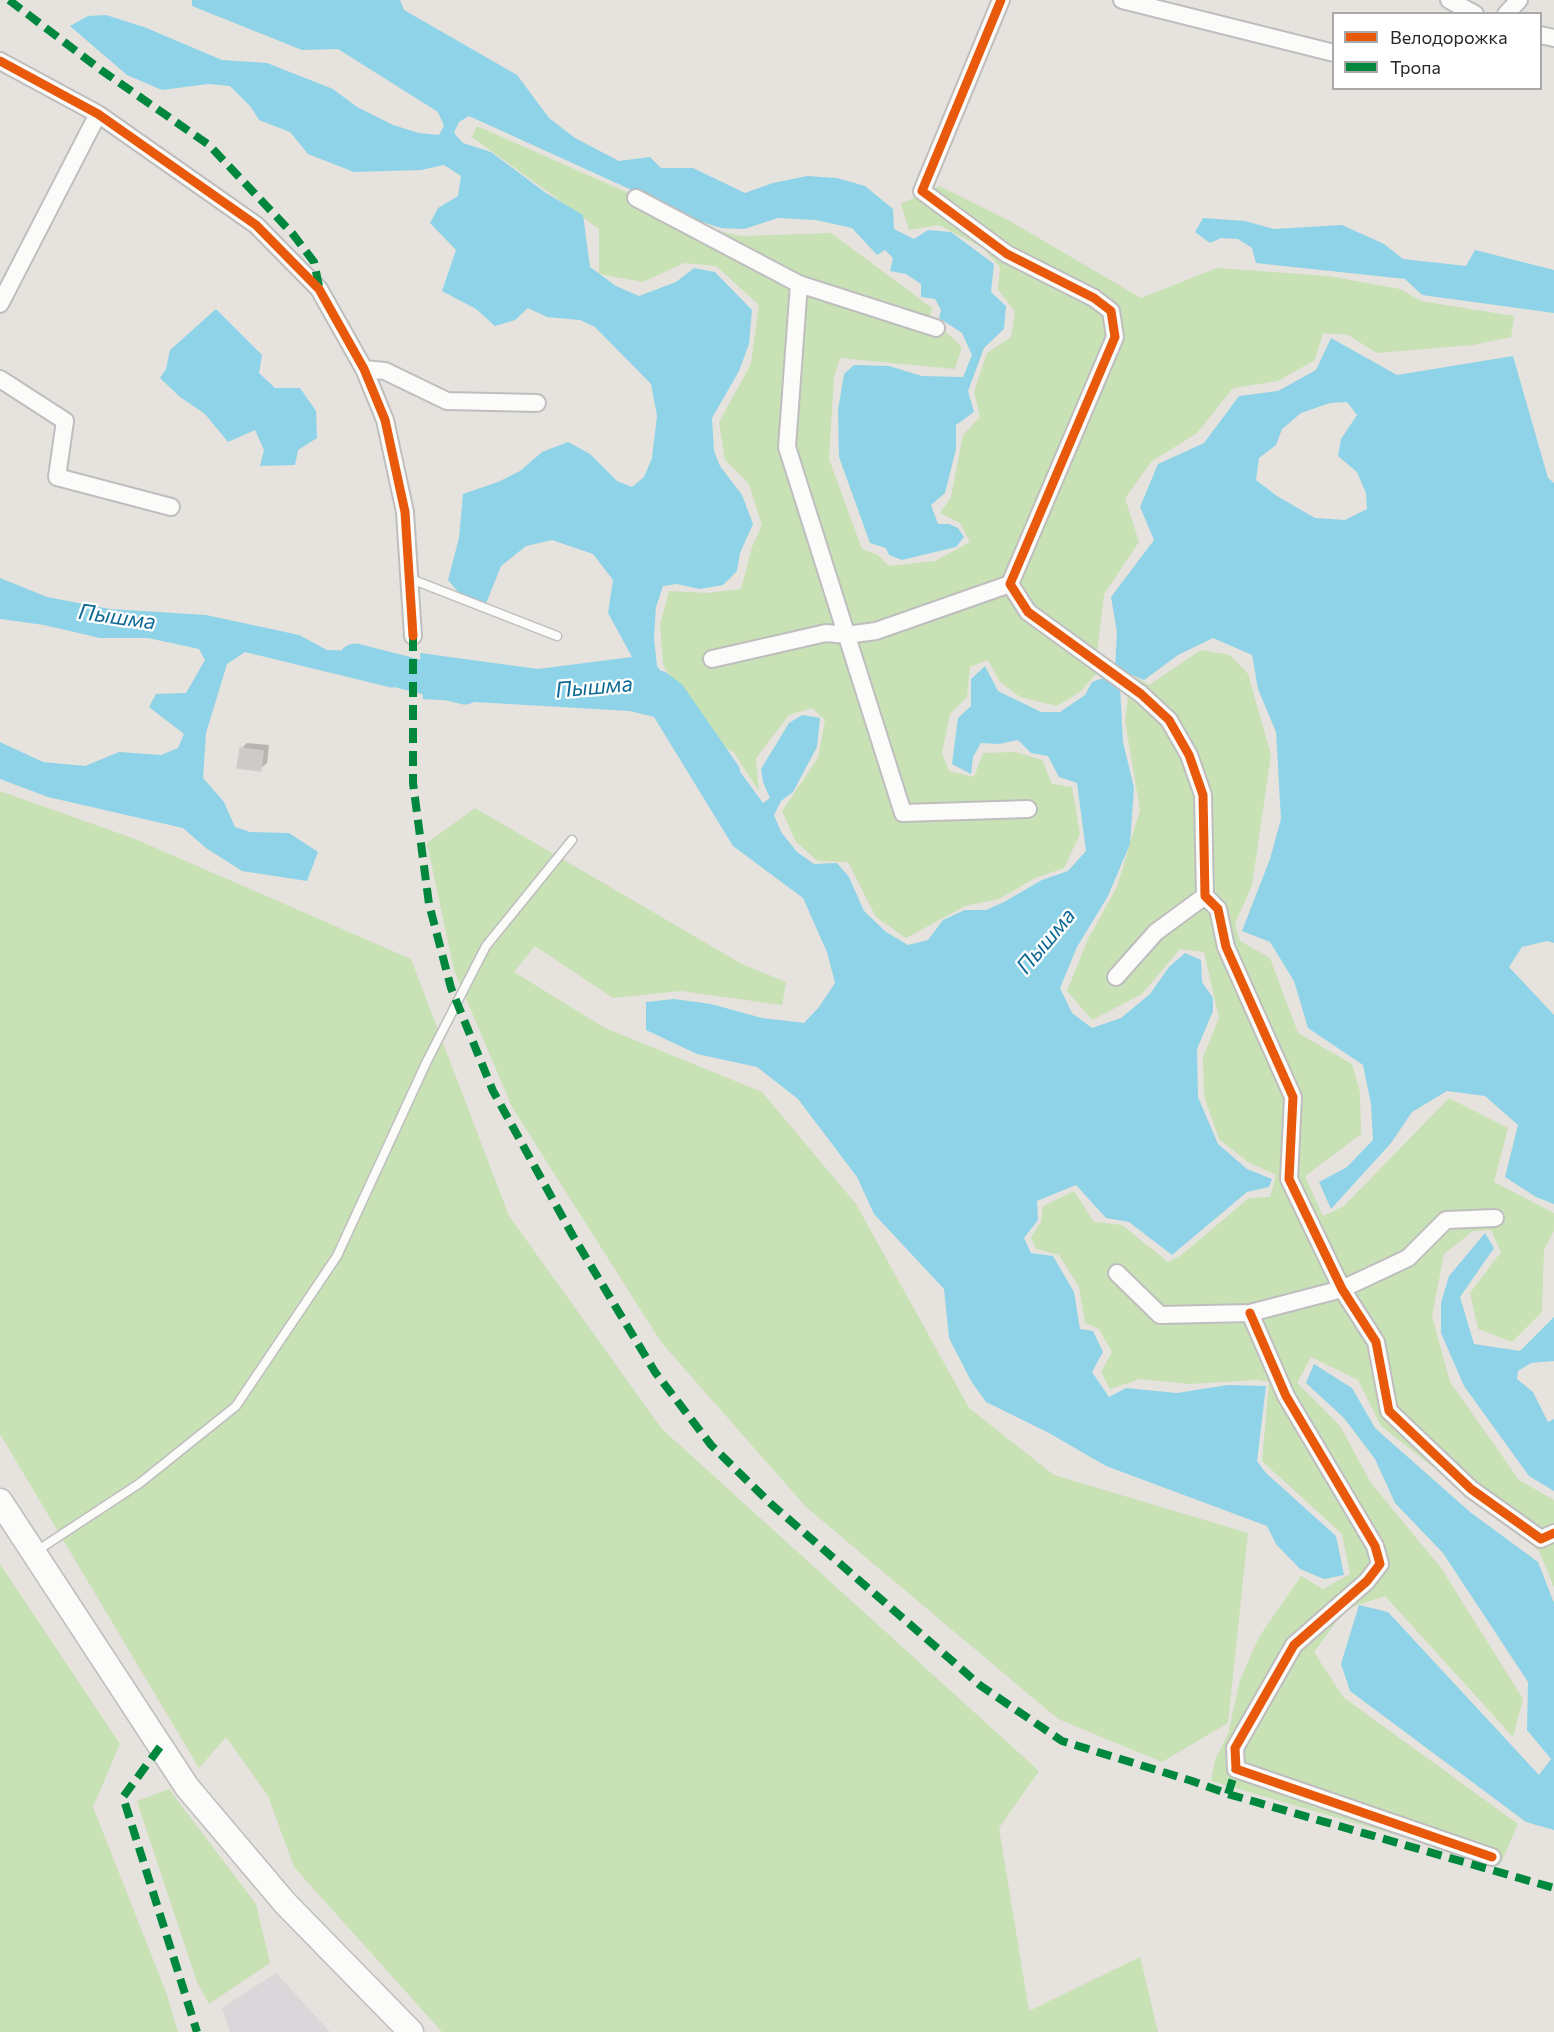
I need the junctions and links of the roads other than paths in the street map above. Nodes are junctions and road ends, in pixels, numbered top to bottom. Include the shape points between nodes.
1 (1001, 0) edge
2 (1122, 0) edge
3 (1449, 0) edge
4 (1519, 0) edge
5 (1471, 12) edge
6 (1508, 12) edge
7 (1332, 52) edge
8 (0, 61) edge
9 (98, 114) junction
10 (636, 198) dead end
11 (799, 284) junction
12 (0, 304) edge
13 (936, 328) dead end
14 (364, 369) junction
15 (0, 379) edge
16 (537, 404) dead end
17 (171, 507) dead end
18 (411, 579) junction
19 (1010, 584) junction
20 (846, 635) junction
21 (413, 636) dead end
22 (557, 636) dead end
23 (712, 659) dead end
24 (1028, 809) dead end
25 (572, 840) dead end
26 (1205, 896) junction
27 (1116, 977) dead end
28 (1496, 1218) dead end
29 (1117, 1273) dead end
30 (1342, 1289) junction
31 (1250, 1313) junction
32 (0, 1501) edge
33 (1554, 1533) edge
34 (34, 1553) junction
35 (1492, 1857) dead end
36 (411, 2032) edge

1 - 19 street via 922,191 1008,254 1094,298 1111,311 1115,337
2 - 7 street
3 - 5 street
4 - 6 street
8 - 9 street
9 - 12 street
9 - 14 street via 256,225 319,289
10 - 11 street
11 - 13 street
11 - 20 street via 787,447
14 - 16 street via 385,371 447,401
14 - 18 street via 385,420 405,512
15 - 17 street via 65,422 57,477
18 - 21 street
18 - 22 lane
19 - 20 street via 876,631
19 - 26 street via 1028,612 1141,694 1169,720 1189,755 1203,795
20 - 23 street via 826,633
20 - 24 street via 903,813
25 - 34 lane via 486,946 427,1061 337,1256 236,1406 140,1483
26 - 27 street via 1156,932
26 - 30 street via 1218,909 1226,947 1293,1097 1289,1179
28 - 30 street via 1446,1220 1408,1258
29 - 31 street via 1160,1315
30 - 31 street
30 - 33 street via 1376,1342 1389,1411 1471,1489 1541,1539
31 - 35 street via 1286,1396 1375,1546 1380,1564 1368,1581 1294,1645 1236,1748 1236,1769
32 - 34 street
34 - 36 street via 187,1787 285,1903

